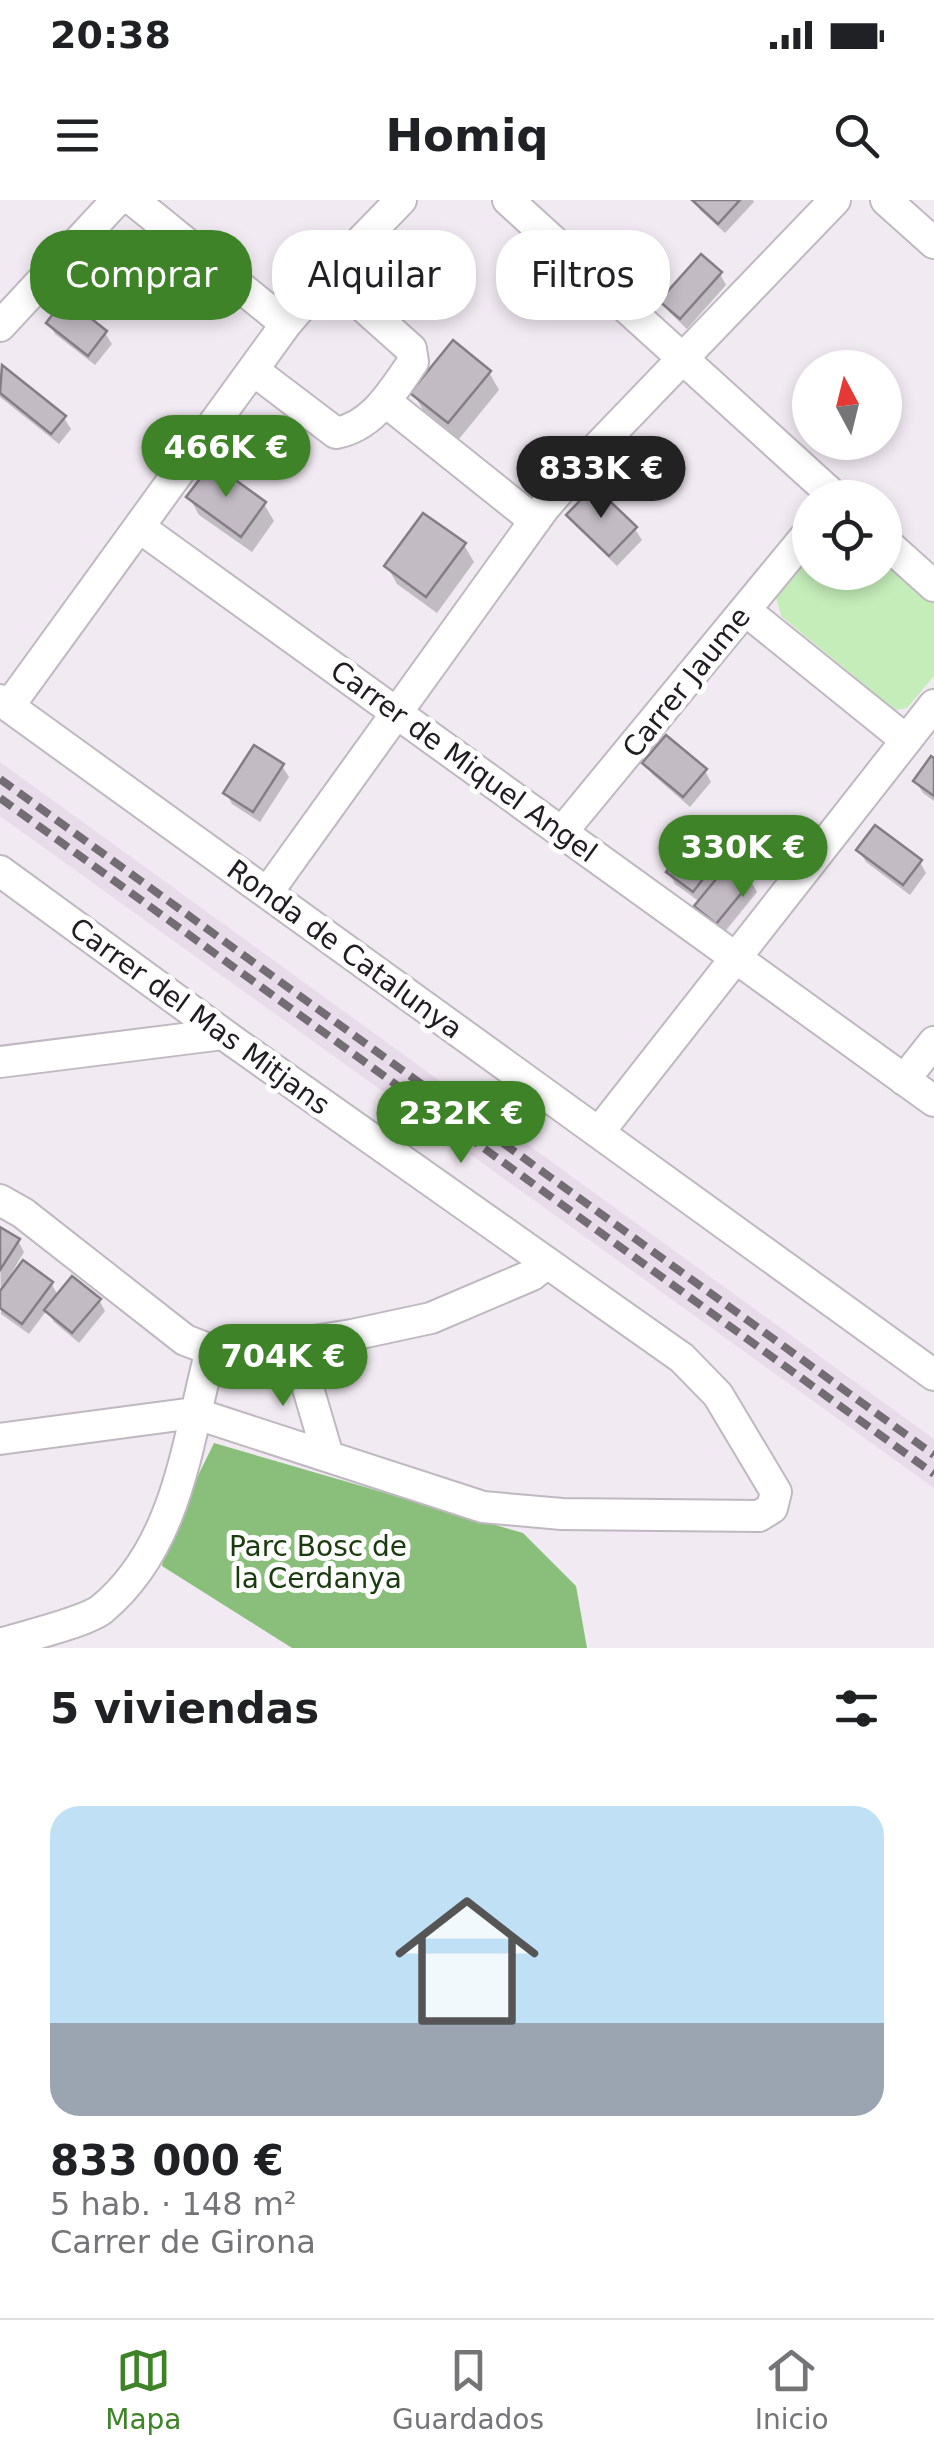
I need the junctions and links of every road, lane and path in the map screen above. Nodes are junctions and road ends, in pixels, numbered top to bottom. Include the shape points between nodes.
1 (116, 200) edge
2 (133, 200) edge
3 (401, 200) edge
4 (508, 200) edge
5 (834, 200) edge
6 (886, 200) edge
7 (372, 230) edge
8 (934, 243) edge
9 (289, 320) edge
10 (378, 320) edge
11 (286, 324) junction
12 (0, 326) edge
13 (684, 360) junction
14 (253, 370) junction
15 (386, 401) junction
16 (816, 480) edge
17 (535, 521) junction
18 (140, 527) junction
19 (792, 553) edge
20 (902, 557) edge
21 (934, 586) edge
22 (745, 610) junction
23 (5, 703) edge
24 (934, 705) edge
25 (398, 712) junction
26 (906, 740) junction
27 (562, 832) junction
28 (0, 872) edge
29 (267, 893) junction
30 (735, 958) junction
31 (223, 1034) junction
32 (934, 1042) edge
33 (0, 1062) edge
34 (904, 1080) junction
35 (934, 1101) edge
36 (599, 1132) junction
37 (0, 1200) edge
38 (546, 1263) junction
39 (295, 1344) junction
40 (211, 1350) junction
41 (934, 1375) edge
42 (194, 1413) junction
43 (0, 1440) edge
44 (328, 1456) junction
45 (0, 1644) edge

1 - 12 street
2 - 11 street
3 - 7 street
4 - 13 street
5 - 13 street
6 - 8 street
9 - 11 street
10 - 15 street via 411,350 413,362
11 - 14 street
13 - 16 street
13 - 17 street
14 - 15 street via 336,433 356,429
14 - 18 street
15 - 17 street
17 - 25 street
18 - 23 street
18 - 25 street, Carrer de Miquel Angel
19 - 22 street, Carrer Jaume
20 - 21 street
22 - 26 street
22 - 27 street, Carrer Jaume
23 - 29 street, Ronda de Catalunya
24 - 26 street
25 - 27 street, Carrer de Miquel Angel
25 - 29 street
26 - 30 street
27 - 30 street, Carrer de Miquel Angel
28 - 31 street, Carrer del Mas Mitjans
29 - 36 street, Ronda de Catalunya
30 - 34 street, Carrer de Miquel Angel
30 - 36 street
31 - 33 street
31 - 38 street, Carrer del Mas Mitjans
32 - 34 street
34 - 35 street, Carrer de Miquel Angel
36 - 41 street, Ronda de Catalunya
37 - 40 street via 184,1340
38 - 39 street via 430,1318
38 - 44 street, Carrer del Mas Mitjans via 682,1358 718,1394 776,1492 772,1508 759,1516 484,1507
39 - 40 street
39 - 44 street
40 - 42 street
42 - 43 street
42 - 44 street
42 - 45 street via 186,1458 148,1557 100,1611

